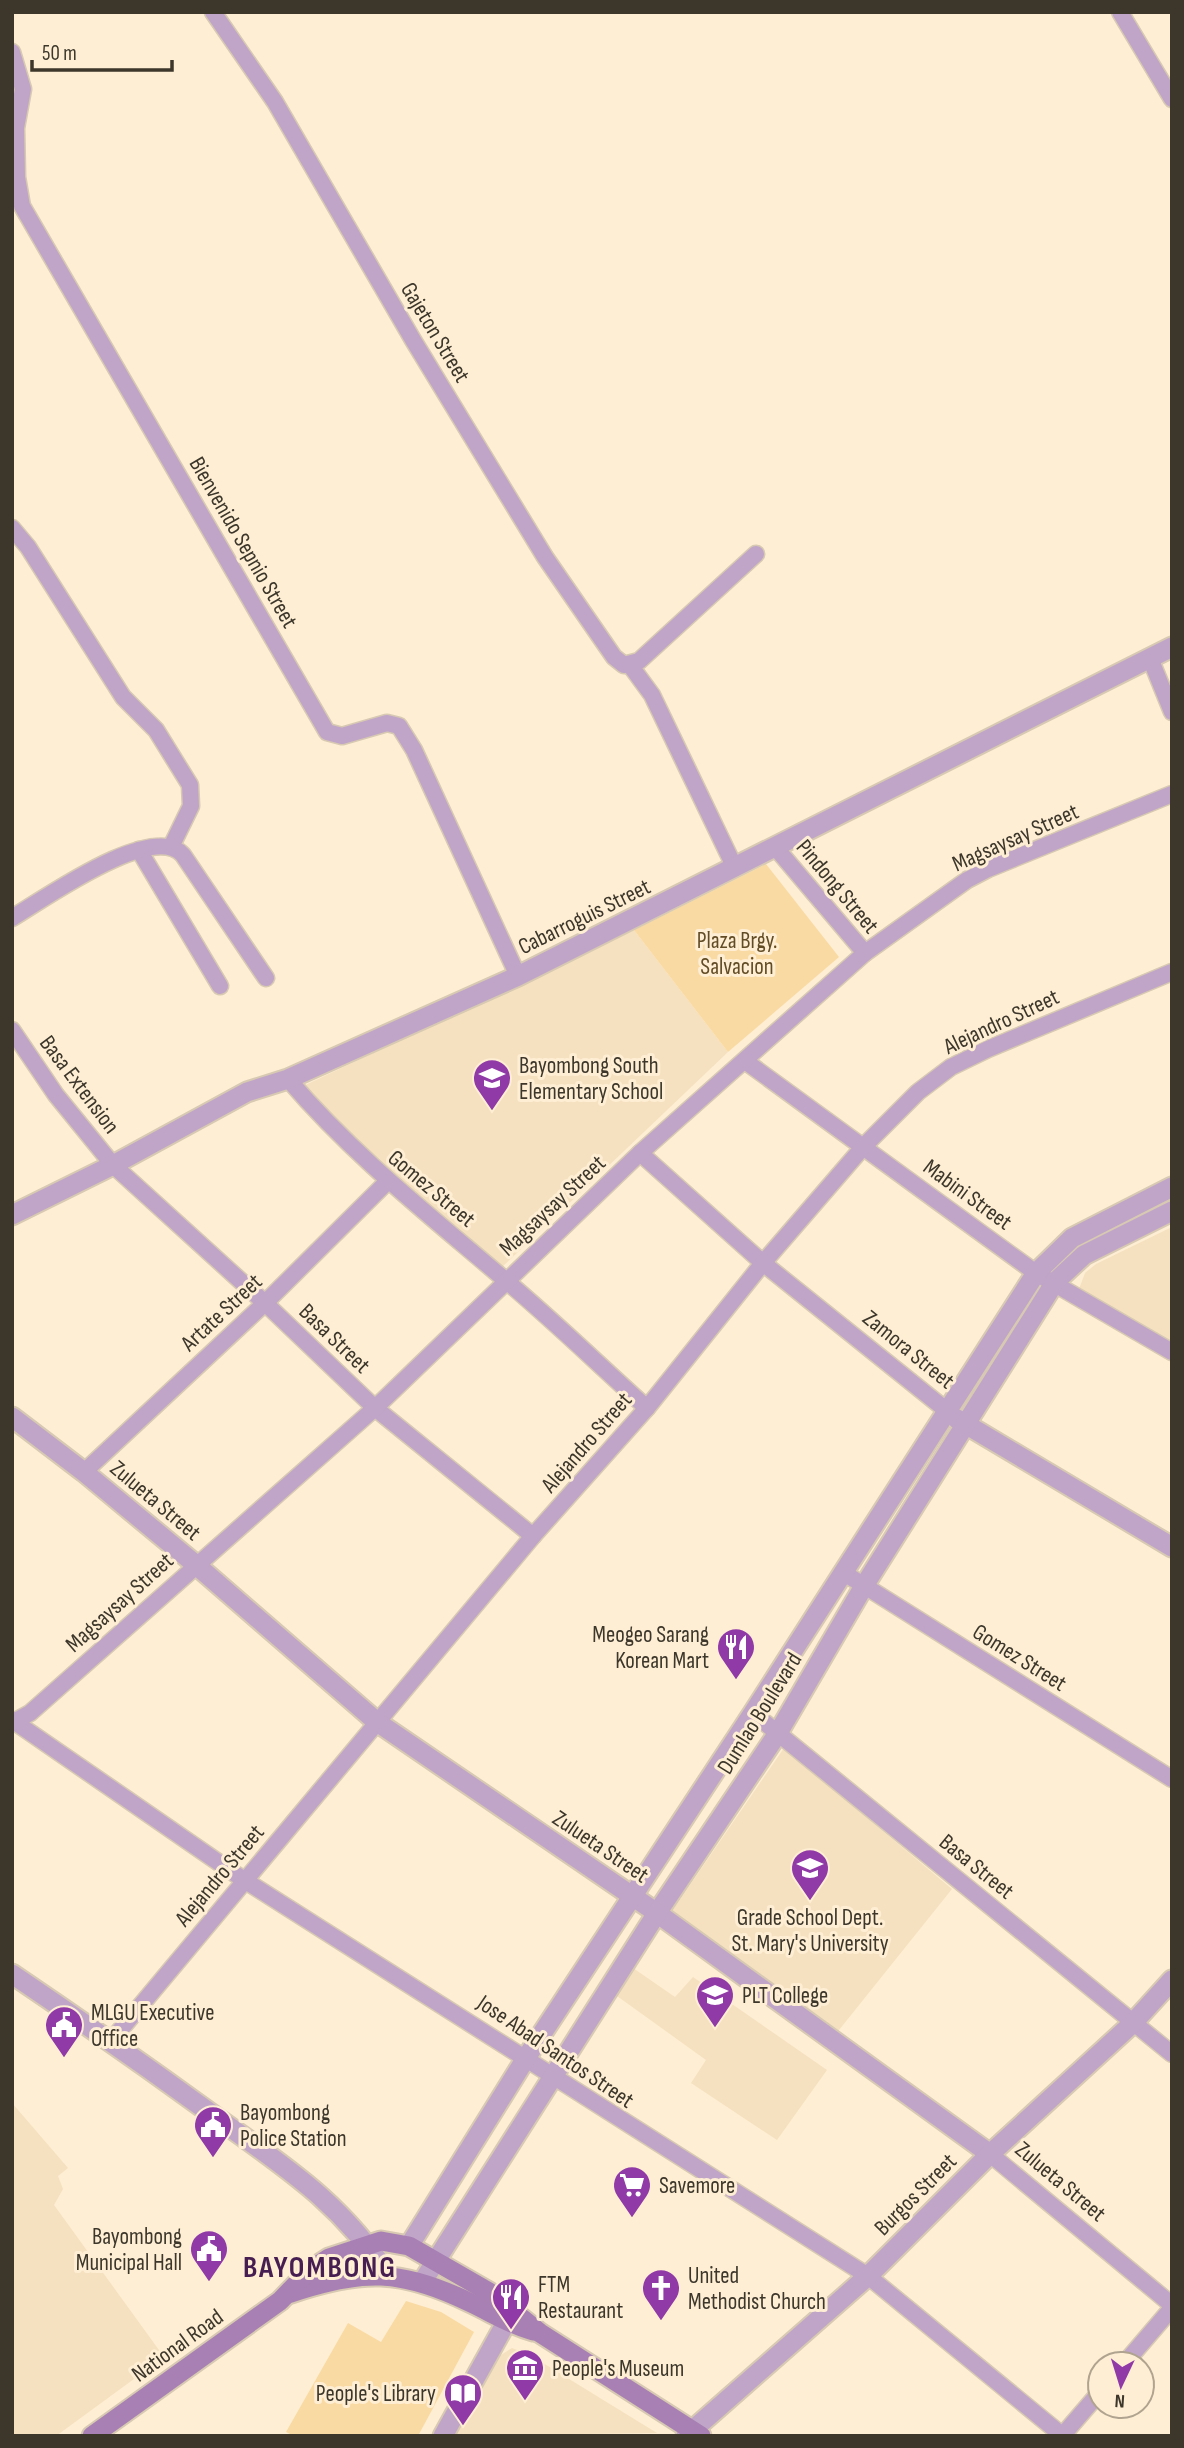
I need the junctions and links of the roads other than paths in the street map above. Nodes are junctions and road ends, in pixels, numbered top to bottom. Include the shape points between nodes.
1 (213, 12) edge
2 (1120, 12) edge
3 (12, 52) edge
4 (1172, 99) edge
5 (12, 528) edge
6 (756, 554) dead end
7 (1172, 647) edge
8 (1150, 658) junction
9 (631, 665) junction
10 (1172, 712) edge
11 (1172, 794) edge
12 (172, 845) junction
13 (776, 848) junction
14 (139, 850) junction
15 (735, 868) junction
16 (12, 918) edge
17 (865, 953) junction
18 (1172, 972) edge
19 (518, 976) junction
20 (266, 978) dead end
21 (220, 986) dead end
22 (12, 1030) edge
23 (745, 1060) junction
24 (288, 1079) junction
25 (864, 1146) junction
26 (640, 1153) junction
27 (113, 1165) junction
28 (387, 1182) junction
29 (1172, 1187) edge
30 (1172, 1211) edge
31 (12, 1216) edge
32 (763, 1263) junction
33 (1036, 1273) junction
34 (505, 1280) junction
35 (1055, 1282) junction
36 (265, 1303) junction
37 (1172, 1352) edge
38 (374, 1408) junction
39 (647, 1408) junction
40 (946, 1410) junction
41 (12, 1417) edge
42 (965, 1426) junction
43 (84, 1472) junction
44 (533, 1536) junction
45 (1172, 1547) edge
46 (195, 1564) junction
47 (844, 1573) junction
48 (864, 1586) junction
49 (753, 1713) junction
50 (13, 1722) edge
51 (377, 1722) junction
52 (778, 1734) junction
53 (1172, 1779) edge
54 (244, 1880) junction
55 (632, 1896) junction
56 (657, 1913) junction
57 (12, 1974) edge
58 (1172, 1980) edge
59 (1133, 2023) junction
60 (111, 2041) junction
61 (1172, 2054) edge
62 (527, 2058) junction
63 (554, 2079) junction
64 (990, 2154) junction
65 (367, 2243) junction
66 (409, 2246) junction
67 (437, 2262) junction
68 (388, 2275) junction
69 (868, 2276) junction
70 (423, 2281) junction
71 (291, 2293) junction
72 (1172, 2306) edge
73 (508, 2316) junction
74 (1136, 2350) edge
75 (1086, 2409) edge
76 (693, 2434) edge
77 (92, 2436) edge
78 (443, 2436) edge
79 (1063, 2436) edge

1 - 9 street, Gajeton Street via 275,102 545,557 614,657
2 - 4 street
3 - 19 street, Bienvenido Sepnio Street via 23,89 16,128 22,206 327,732 342,736 387,723 403,730
5 - 12 street via 123,697 156,730 190,785 191,806
6 - 9 street
7 - 8 street, Cabarroguis Street
8 - 10 street
8 - 13 street, Cabarroguis Street
9 - 15 street, Gajeton Street via 652,695
11 - 17 street, Magsaysay Street via 988,869
12 - 14 street
12 - 20 street
13 - 15 street, Cabarroguis Street
13 - 17 street, Pindong Street
14 - 16 street via 108,861
14 - 21 street
15 - 19 street, Cabarroguis Street
17 - 23 street, Magsaysay Street
18 - 25 street, Alejandro Street via 951,1067 918,1092
19 - 24 street, Cabarroguis Street
22 - 27 street, Basa Extension via 56,1095
23 - 25 street, Mabini Street
23 - 26 street, Magsaysay Street
24 - 27 street, Cabarroguis Street via 247,1091
24 - 28 street, Gomez Street via 329,1127
25 - 32 street, Alejandro Street
25 - 33 street, Mabini Street
26 - 32 street, Zamora Street
26 - 34 street, Magsaysay Street
27 - 31 street, Cabarroguis Street
27 - 36 street, Basa Street
28 - 34 street, Gomez Street
28 - 36 street, Artate Street
29 - 33 street, Dumlao Boulevard via 1072,1238
30 - 35 street, Dumlao Boulevard via 1084,1255
32 - 39 street, Alejandro Street
32 - 40 street, Zamora Street
33 - 35 street, Mabini Street
33 - 40 street, Dumlao Boulevard
34 - 38 street, Magsaysay Street
34 - 39 street, Gomez Street
35 - 37 street, Mabini Street
35 - 42 street, Dumlao Boulevard
36 - 38 street, Basa Street
36 - 43 street, Artate Street
38 - 44 street, Basa Street
38 - 46 street, Magsaysay Street
39 - 44 street, Alejandro Street
40 - 42 street, Zamora Street
40 - 47 street, Dumlao Boulevard
41 - 43 street, Zulueta Street
42 - 45 street, Zamora Street
42 - 48 street, Dumlao Boulevard
43 - 46 street, Zulueta Street
44 - 51 street, Alejandro Street
46 - 50 street, Magsaysay Street via 30,1713
46 - 51 street, Zulueta Street
47 - 48 street, Gomez Street
47 - 49 street, Dumlao Boulevard
48 - 52 street, Dumlao Boulevard
48 - 53 street, Gomez Street
49 - 52 street, Basa Street
49 - 55 street, Dumlao Boulevard
50 - 54 street, Jose Abad Santos Street
51 - 54 street, Alejandro Street
51 - 55 street, Zulueta Street
52 - 56 street, Dumlao Boulevard
52 - 59 street, Basa Street
54 - 60 street, Alejandro Street
54 - 62 street, Jose Abad Santos Street
55 - 56 street, Zulueta Street
55 - 62 street, Dumlao Boulevard
56 - 63 street, Dumlao Boulevard
56 - 64 street, Zulueta Street
57 - 60 street
58 - 59 street, Burgos Street
59 - 61 street, Basa Street
59 - 64 street, Burgos Street
60 - 65 street via 299,2178
62 - 63 street, Jose Abad Santos Street
62 - 66 street, Dumlao Boulevard
63 - 67 street, Dumlao Boulevard
63 - 69 street, Jose Abad Santos Street
64 - 69 street, Burgos Street
64 - 72 street, Zulueta Street
65 - 66 main road
65 - 68 street
65 - 71 main road, National Road via 309,2271
66 - 67 main road
67 - 70 street, Dumlao Boulevard
67 - 73 main road
68 - 70 main road, National Road
68 - 71 main road, National Road via 326,2281
69 - 76 street, Burgos Street
69 - 79 street, Jose Abad Santos Street
70 - 73 main road, National Road
71 - 77 main road, National Road
72 - 74 street
73 - 76 main road
73 - 78 street
75 - 79 street

